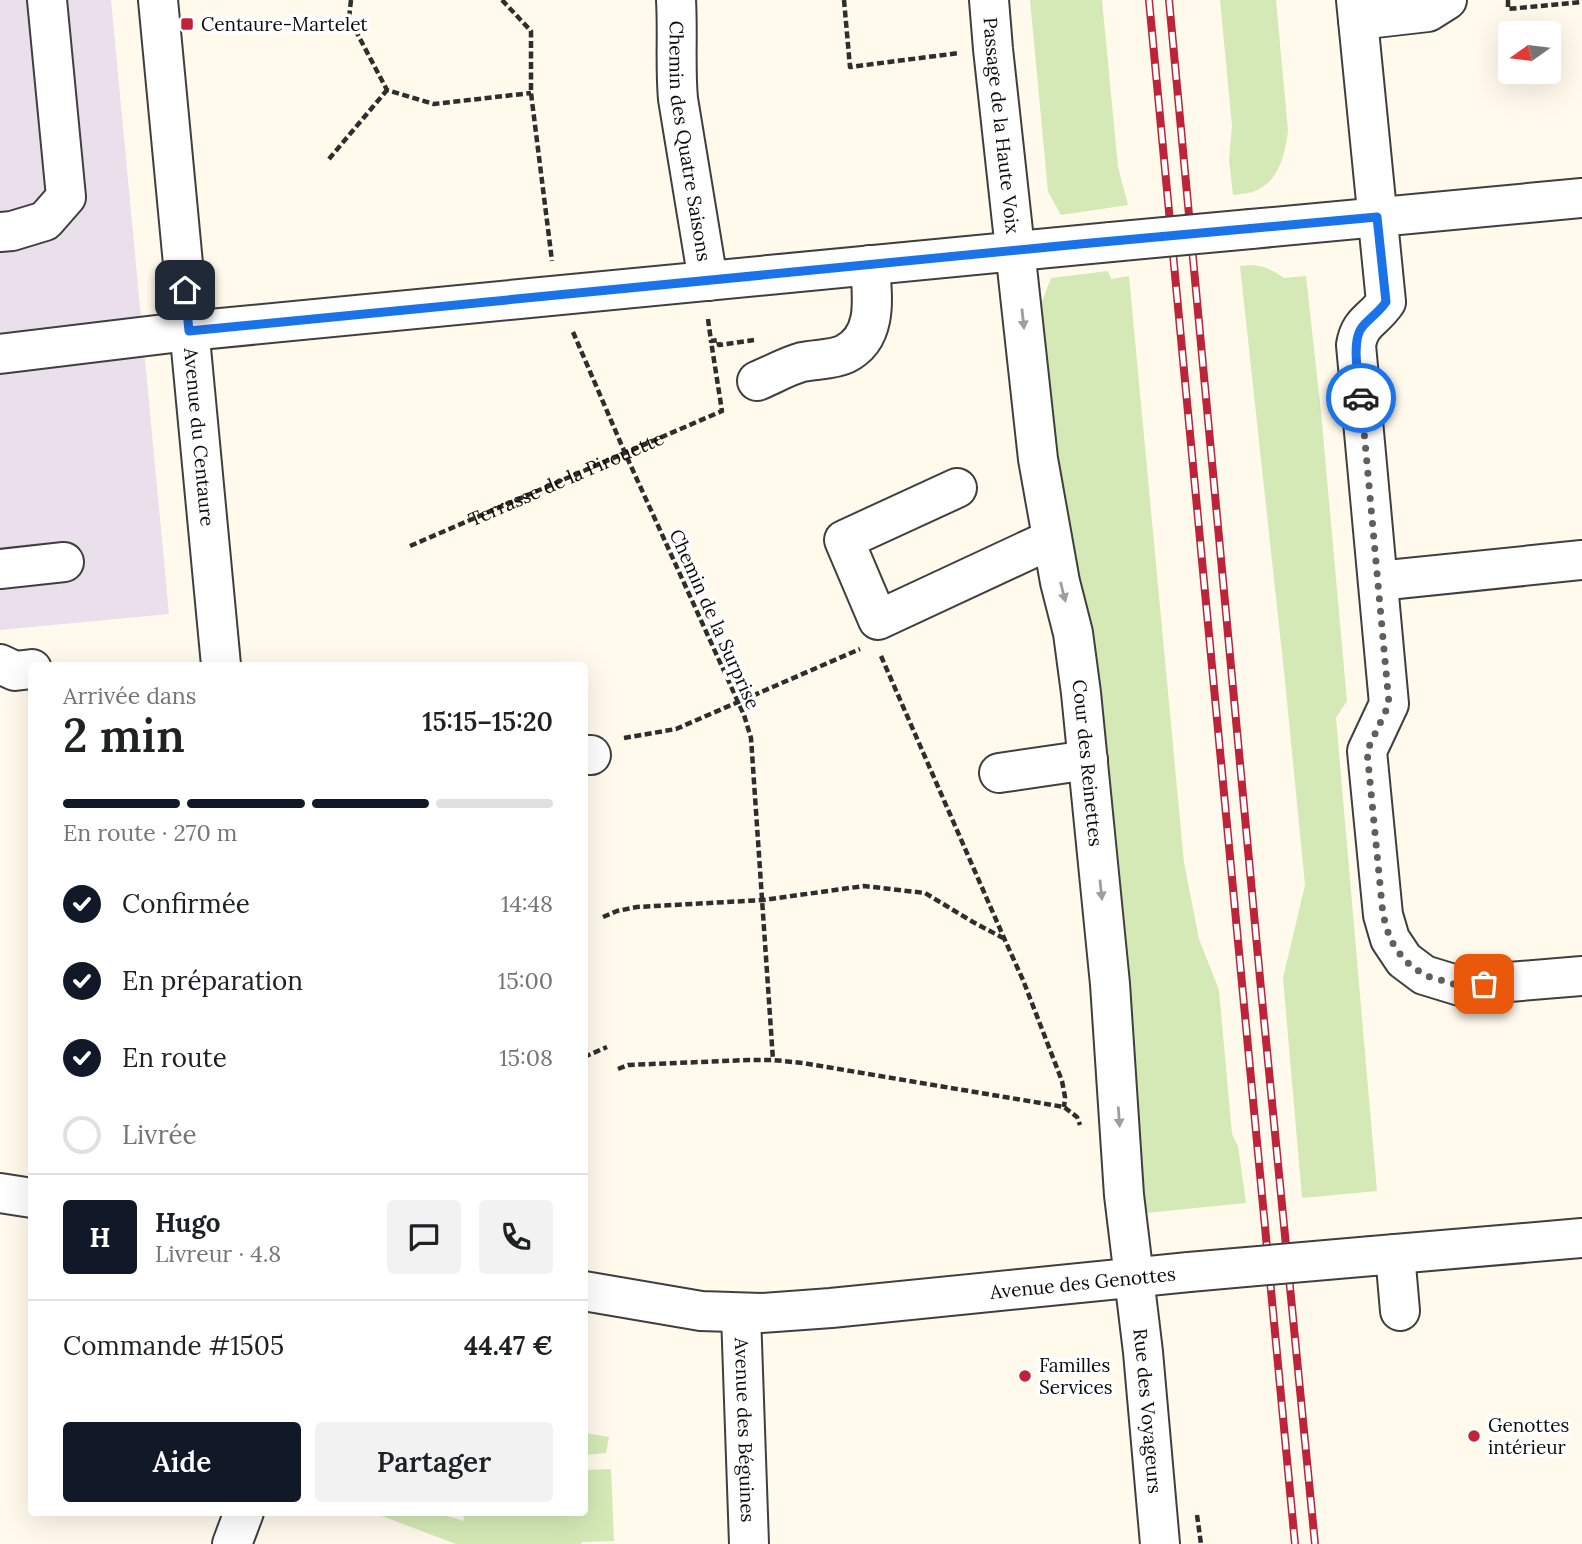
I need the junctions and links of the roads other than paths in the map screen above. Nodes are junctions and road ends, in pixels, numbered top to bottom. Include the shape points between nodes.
1 (47, 0) edge
2 (158, 0) edge
3 (676, 0) edge
4 (989, 0) edge
5 (1447, 0) edge
6 (1357, 10) edge
7 (1582, 198) edge
8 (1377, 217) junction
9 (0, 232) edge
10 (1016, 251) junction
11 (870, 265) junction
12 (708, 281) junction
13 (189, 331) junction
14 (0, 354) edge
15 (757, 381) dead end
16 (957, 488) dead end
17 (1052, 539) junction
18 (1582, 560) edge
19 (64, 562) dead end
20 (0, 569) edge
21 (1378, 581) junction
22 (221, 662) edge
23 (0, 663) edge
24 (28, 669) edge
25 (1088, 761) junction
26 (999, 773) dead end
27 (1582, 976) edge
28 (0, 1193) edge
29 (28, 1197) edge
30 (1582, 1238) edge
31 (1384, 1255) junction
32 (1134, 1278) junction
33 (588, 1292) edge
34 (1400, 1311) dead end
35 (741, 1314) junction
36 (242, 1516) edge
37 (232, 1544) edge
38 (749, 1544) edge
39 (1160, 1544) edge

1 - 9 street via 66,197 45,221
2 - 13 street, Avenue du Centaure
3 - 12 street, Chemin des Quatre Saisons via 678,99
4 - 10 street, Passage de la Haute Voix
5 - 6 street via 1428,12
6 - 8 street
7 - 8 street
8 - 10 street, bridge
8 - 21 street via 1386,302 1362,327 1356,345
10 - 11 street
10 -> 17 street, Cour des Reinettes via 1038,459
11 - 12 street
11 - 15 street via 871,321 859,343 845,354 797,364
12 - 13 street
13 - 14 street
13 - 22 street, Avenue du Centaure
16 - 17 street via 844,540 879,630
17 -> 25 street, Cour des Reinettes via 1073,633
18 - 21 street
19 - 20 street
21 - 27 street via 1389,704 1367,751 1383,915 1390,939 1404,960 1424,975 1460,986
23 - 24 street via 15,671
25 - 26 street
25 -> 32 street, Cour des Reinettes
28 - 29 street
30 - 31 street, Avenue des Genottes
31 - 32 street, Avenue des Genottes, bridge
31 - 34 street
32 - 35 street, Avenue des Genottes
32 - 39 street, Rue des Voyageurs
33 - 35 street, Avenue des Genottes
35 - 38 street, Avenue des Béguines
36 - 37 street

